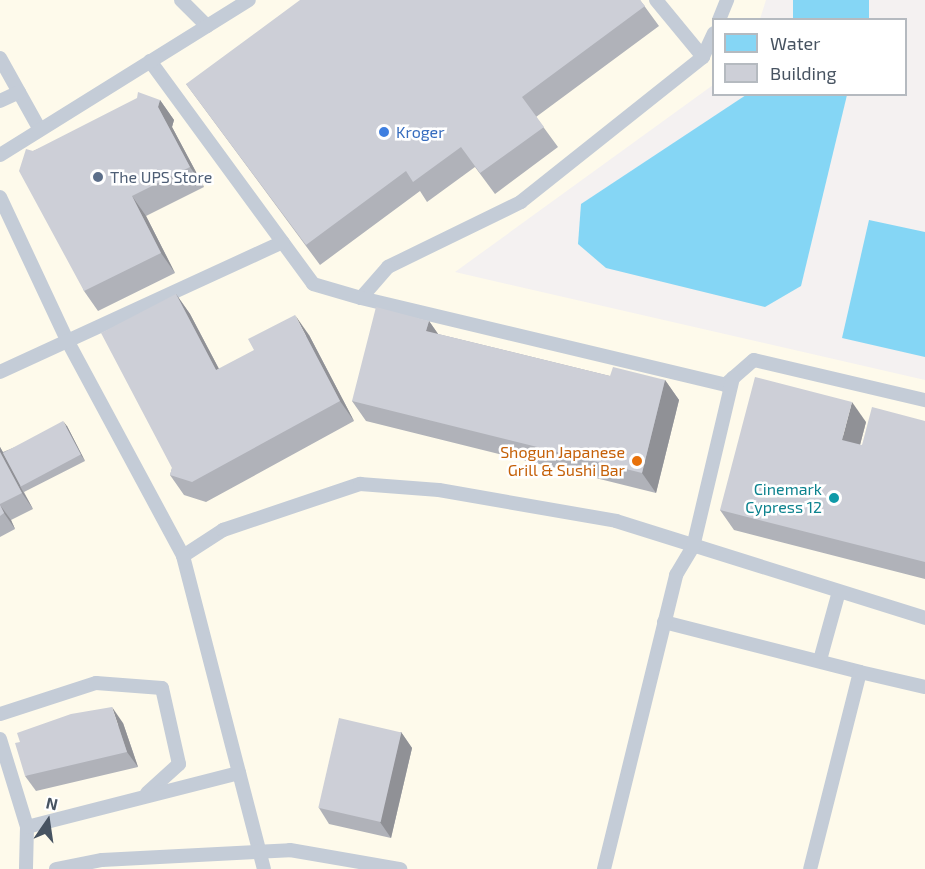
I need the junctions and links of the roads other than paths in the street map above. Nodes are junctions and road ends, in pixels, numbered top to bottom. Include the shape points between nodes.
1 (181, 0) edge
2 (249, 0) edge
3 (656, 0) edge
4 (727, 0) edge
5 (720, 18) edge
6 (207, 26) junction
7 (712, 38) edge
8 (704, 57) junction
9 (0, 58) edge
10 (150, 61) junction
11 (19, 92) junction
12 (0, 101) edge
13 (40, 130) junction
14 (0, 155) edge
15 (0, 197) edge
16 (282, 242) junction
17 (361, 298) junction
18 (68, 342) junction
19 (0, 372) edge
20 (733, 378) junction
21 (925, 400) edge
22 (693, 547) junction
23 (183, 556) junction
24 (838, 594) junction
25 (925, 618) edge
26 (664, 622) junction
27 (820, 660) junction
28 (860, 672) junction
29 (925, 687) edge
30 (0, 714) edge
31 (0, 739) edge
32 (239, 772) junction
33 (147, 793) junction
34 (27, 826) junction
35 (260, 853) junction
36 (202, 857) junction
37 (26, 869) edge
38 (56, 869) edge
39 (166, 869) edge
40 (264, 869) edge
41 (400, 869) edge
42 (604, 869) edge
43 (810, 869) edge

1 - 6 lane
2 - 6 lane
3 - 8 lane
4 - 5 lane
6 - 10 lane
7 - 8 lane
8 - 17 lane via 521,202 388,267
9 - 11 lane
10 - 13 lane
10 - 16 lane
11 - 12 lane
11 - 13 lane
13 - 14 lane
15 - 18 lane
16 - 17 lane via 314,284
16 - 18 lane
17 - 20 lane via 690,378 725,385
18 - 19 lane
18 - 23 lane
20 - 21 lane via 754,360
20 - 22 lane
22 - 23 lane via 616,521 439,490 360,484 223,530
22 - 24 lane
22 - 26 lane via 676,575
23 - 32 lane
24 - 25 lane
24 - 27 lane
26 - 27 lane
26 - 42 lane
27 - 28 lane
28 - 29 lane
28 - 43 lane
30 - 33 lane via 96,683 162,688 179,764
31 - 34 lane
32 - 33 lane
32 - 35 lane
33 - 34 lane
34 - 37 lane
35 - 36 lane
35 - 40 lane
35 - 41 lane via 313,851
36 - 38 lane via 102,860
36 - 39 lane

